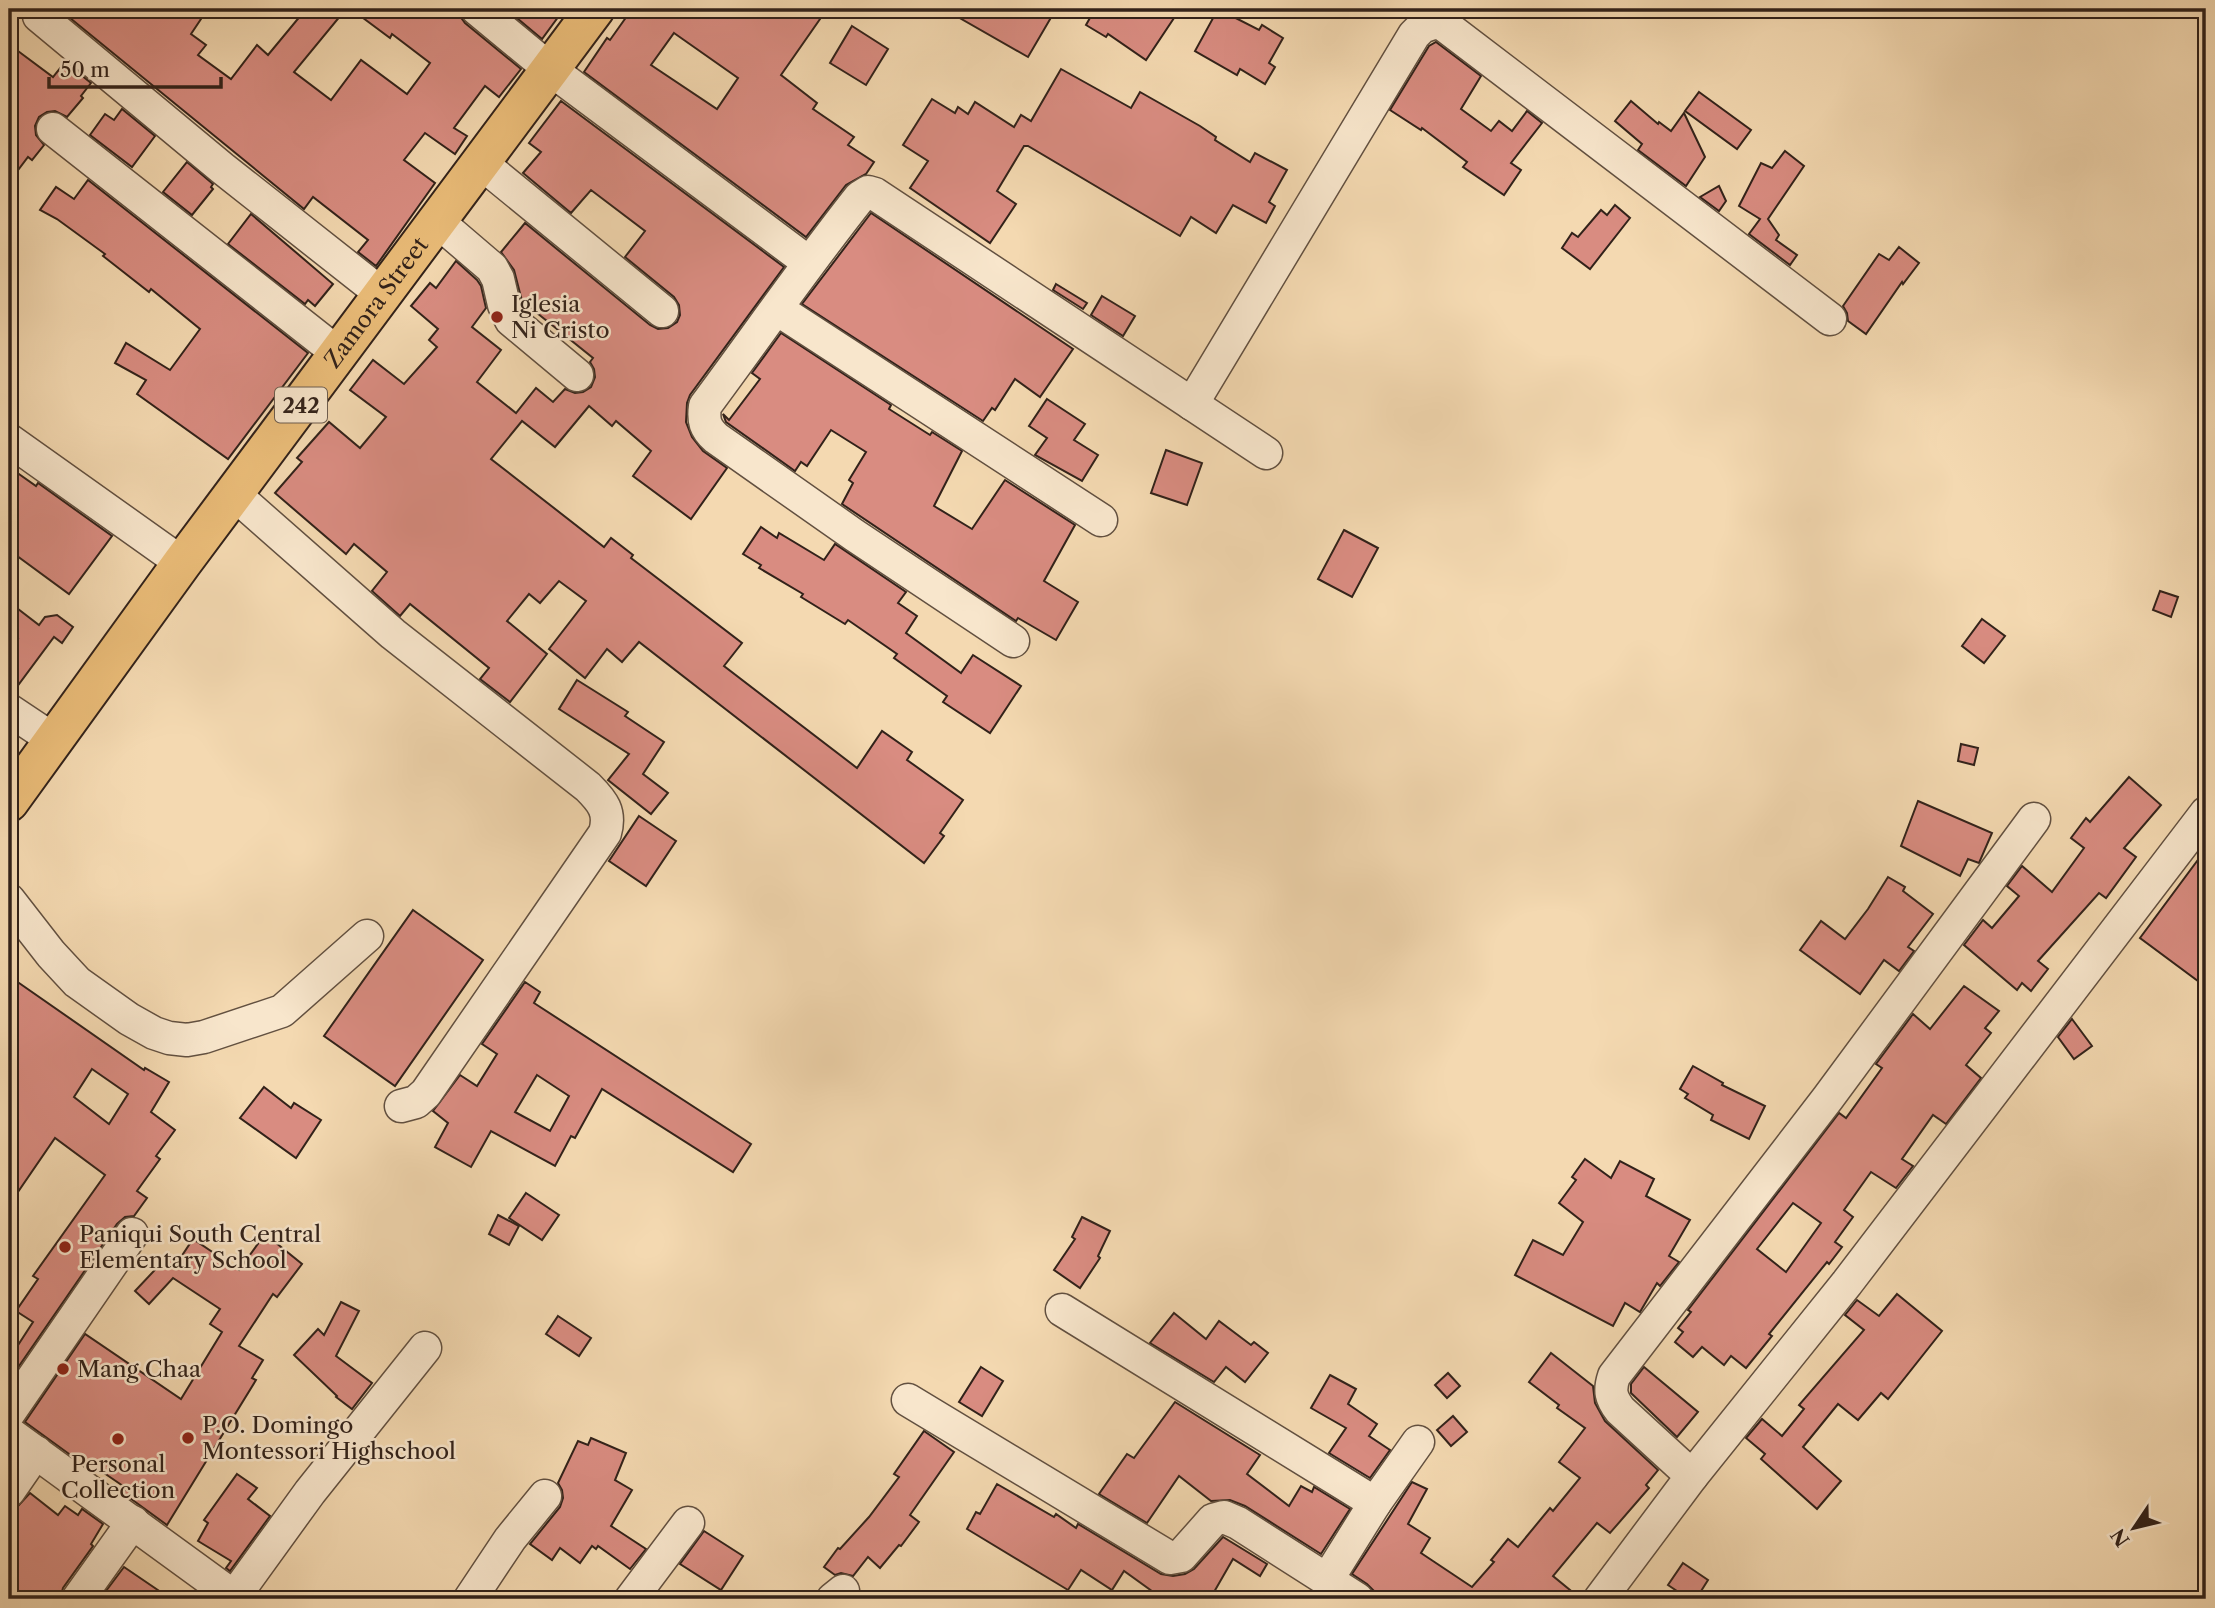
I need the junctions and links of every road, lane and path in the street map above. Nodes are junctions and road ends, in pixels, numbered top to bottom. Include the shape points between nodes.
1 (477, 9) edge
2 (596, 9) edge
3 (39, 16) dead end
4 (551, 69) junction
5 (53, 129) dead end
6 (481, 163) junction
7 (438, 221) junction
8 (808, 262) junction
9 (383, 295) junction
10 (777, 309) junction
11 (662, 311) dead end
12 (1830, 318) dead end
13 (339, 354) junction
14 (577, 375) dead end
15 (1192, 404) junction
16 (9, 440) edge
17 (1266, 453) dead end
18 (234, 494) junction
19 (1101, 520) dead end
20 (182, 563) junction
21 (1013, 641) dead end
22 (9, 710) edge
23 (54, 740) junction
24 (9, 802) edge
25 (2206, 813) edge
26 (2034, 819) dead end
27 (9, 900) edge
28 (367, 936) dead end
29 (401, 1106) dead end
30 (132, 1234) dead end
31 (1062, 1310) dead end
32 (425, 1348) dead end
33 (908, 1400) dead end
34 (9, 1413) edge
35 (9, 1433) edge
36 (1418, 1442) dead end
37 (36, 1452) junction
38 (1692, 1476) junction
39 (9, 1491) edge
40 (545, 1496) dead end
41 (1375, 1503) junction
42 (133, 1522) junction
43 (688, 1522) dead end
44 (1327, 1580) junction
45 (235, 1598) edge
46 (78, 1599) edge
47 (470, 1599) edge
48 (631, 1599) edge
49 (1357, 1599) edge
50 (1600, 1599) edge

1 - 4 street
2 - 4 main road, Zamora Street / 242
3 - 9 street via 222,169
4 - 6 main road, Zamora Street / 242
4 - 8 street
5 - 13 street
6 - 7 main road, Zamora Street / 242
6 - 11 street
7 - 9 main road, Zamora Street / 242
7 - 14 street via 492,268 511,320
8 - 10 street
8 - 15 street via 860,197 875,194
9 - 13 main road, Zamora Street / 242
10 - 19 street
10 - 21 street via 705,406 703,420 708,431
12 - 15 street via 1436,22 1414,35
13 - 18 main road, Zamora Street / 242
15 - 17 street
16 - 20 street
18 - 20 main road, Zamora Street / 242
18 - 29 street via 393,634 588,788 603,802 609,818 605,833 426,1093
20 - 23 main road, Zamora Street / 242
22 - 23 street
23 - 24 main road, Zamora Street / 242
25 - 38 street via 1847,1283
26 - 38 street via 1614,1376 1610,1387 1620,1410
27 - 28 street via 51,954 106,1005 154,1033 187,1040 282,1011
30 - 34 street
31 - 41 street
32 - 45 street via 310,1492
33 - 44 street via 1170,1558 1181,1556 1213,1520 1224,1517
35 - 37 street
36 - 41 street
37 - 39 street
37 - 42 street
38 - 50 street
40 - 47 street
41 - 44 street
42 - 45 street
42 - 46 street
43 - 48 street
44 - 49 street

